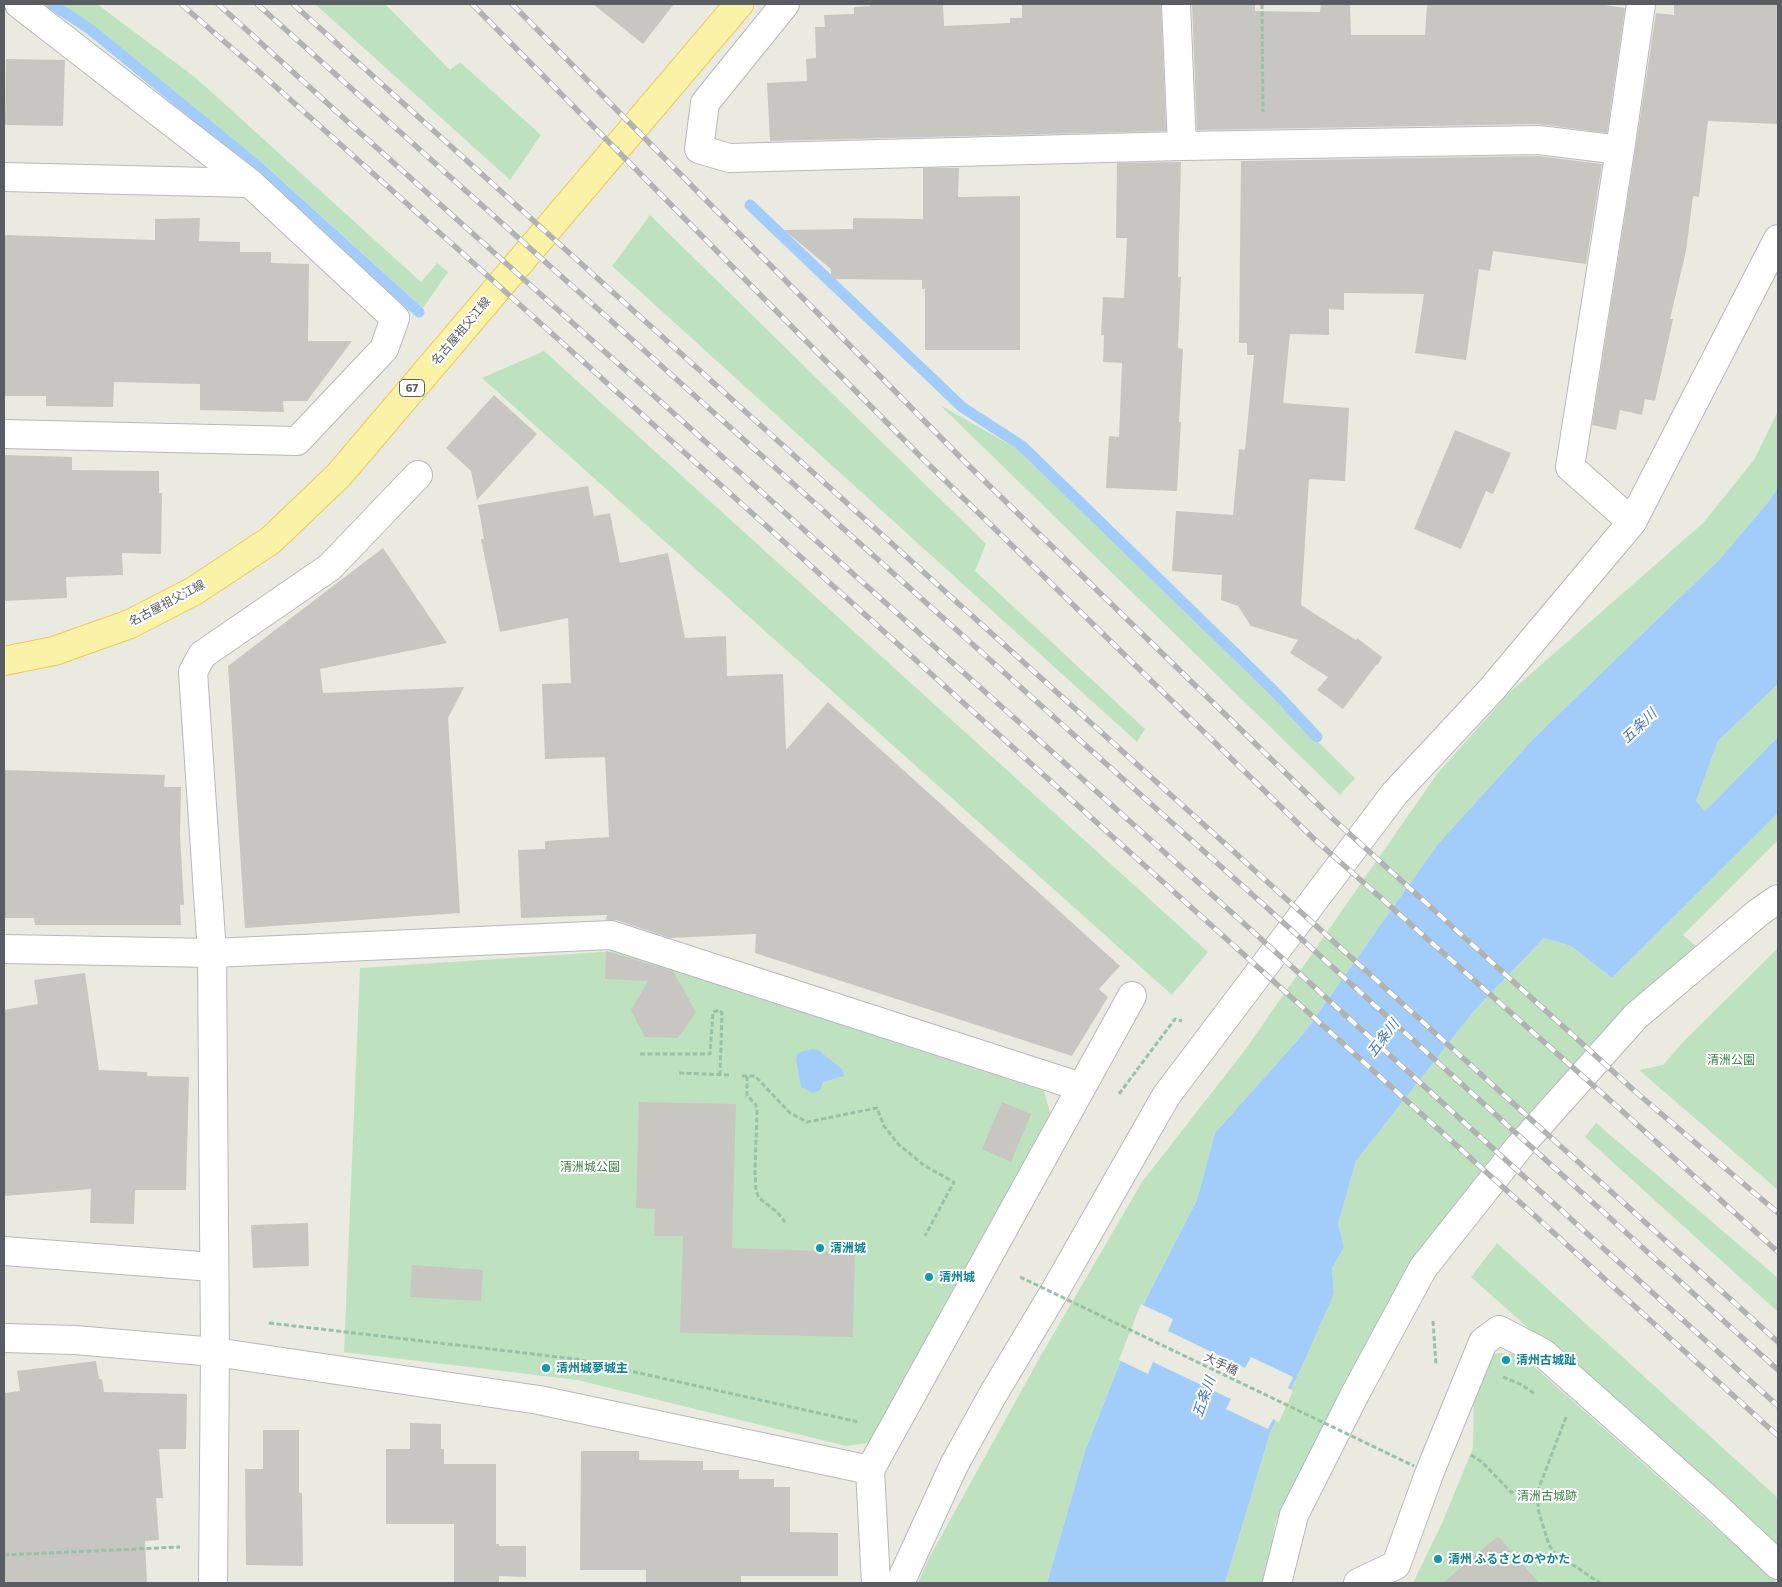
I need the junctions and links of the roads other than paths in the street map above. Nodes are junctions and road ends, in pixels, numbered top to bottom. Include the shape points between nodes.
1 (19, 4) edge
2 (739, 4) edge
3 (785, 4) edge
4 (1176, 4) edge
5 (1641, 4) edge
6 (1182, 146) junction
7 (1620, 150) junction
8 (4, 177) edge
9 (250, 183) junction
10 (1778, 239) edge
11 (4, 434) edge
12 (418, 475) dead end
13 (1632, 522) junction
14 (4, 661) edge
15 (1778, 899) edge
16 (4, 949) edge
17 (212, 953) junction
18 (1132, 996) dead end
19 (1080, 1087) junction
20 (4, 1251) edge
21 (213, 1267) junction
22 (4, 1338) edge
23 (215, 1352) junction
24 (870, 1470) junction
25 (1778, 1565) edge
26 (213, 1583) edge
27 (876, 1583) edge
28 (900, 1583) edge
29 (1277, 1583) edge
30 (1358, 1583) edge

1 - 9 street
2 - 14 main road, 名古屋祖父江線 / 67 via 339,475 271,540 194,591 130,624 54,651
3 - 6 street via 705,103 699,149 729,158
4 - 6 street
5 - 7 street
6 - 7 street via 1540,140
7 - 13 street via 1570,467
8 - 9 street
9 - 11 street via 395,318 384,349 297,441
10 - 13 street
12 - 17 street via 330,567 202,655 193,672
13 - 28 street via 1492,689 1395,793 1166,1096 954,1465
15 - 29 street via 1636,1016 1519,1147 1423,1268 1294,1515
16 - 17 street
17 - 19 street via 611,935
17 - 21 street
18 - 19 street
19 - 24 street
20 - 21 street
21 - 23 street
22 - 23 street via 75,1340
23 - 24 street via 539,1400
23 - 26 street
24 - 27 street
25 - 30 street via 1543,1354 1499,1330 1483,1342 1429,1474 1396,1566

